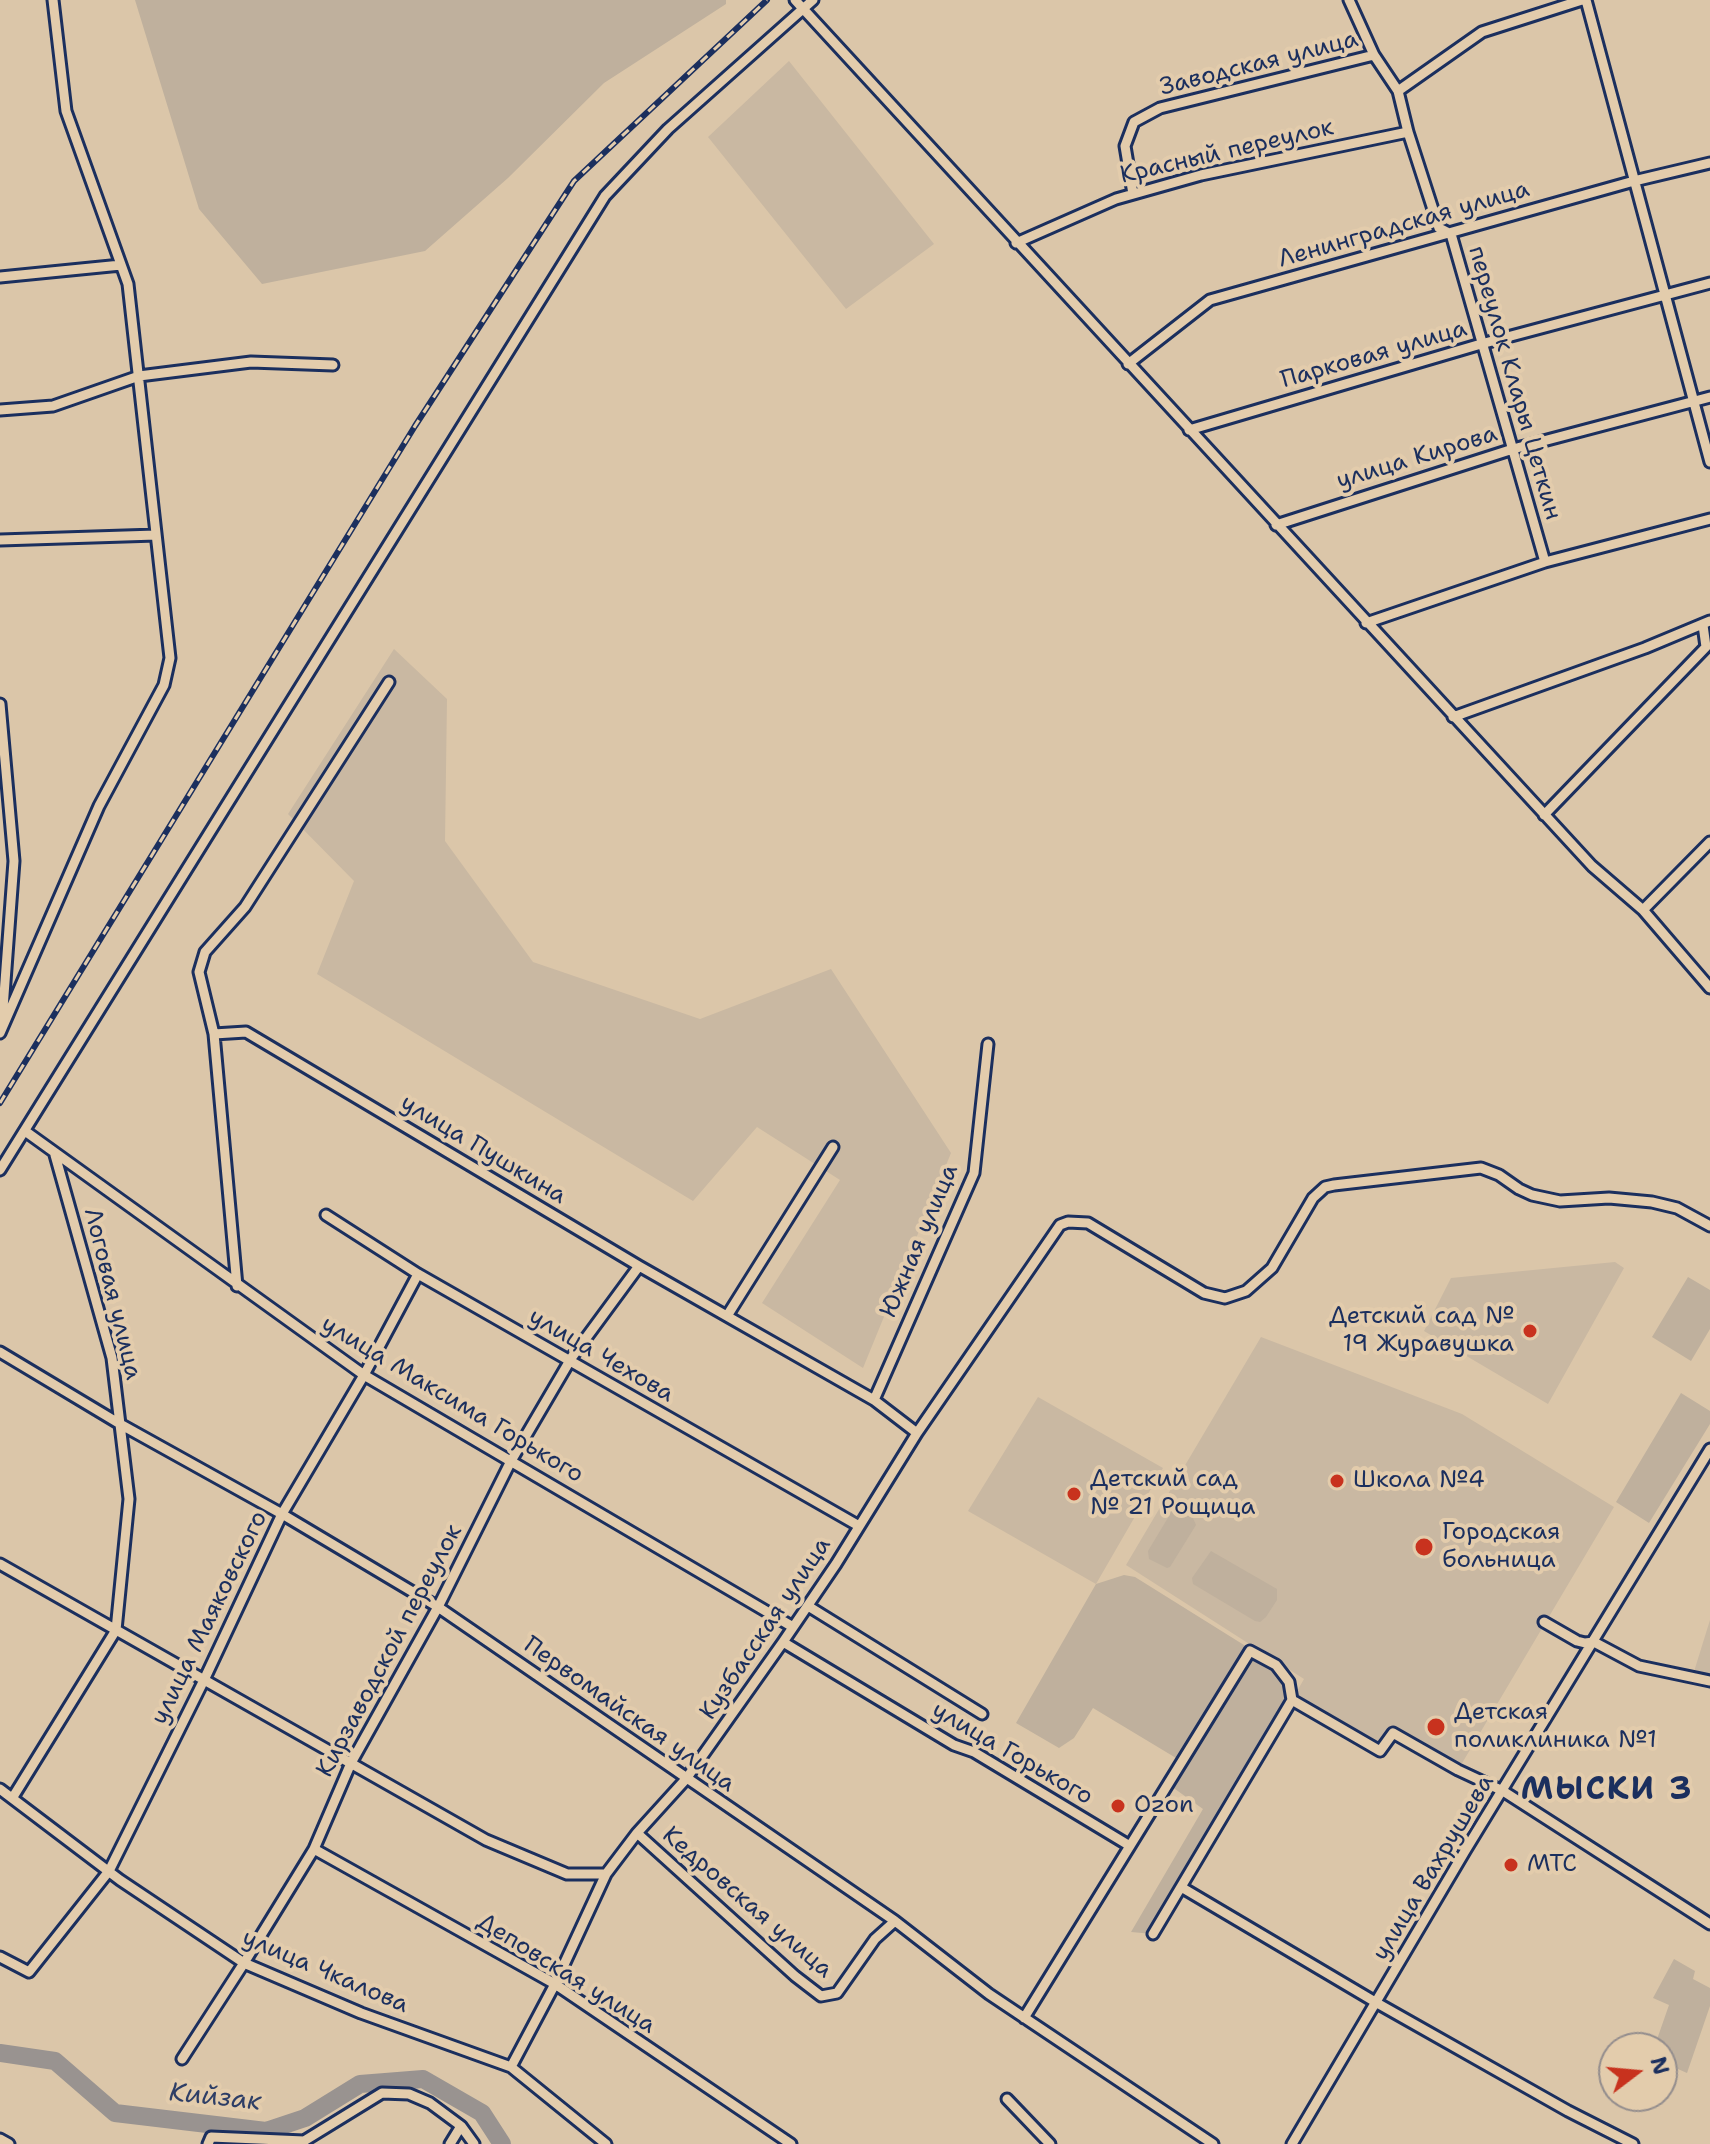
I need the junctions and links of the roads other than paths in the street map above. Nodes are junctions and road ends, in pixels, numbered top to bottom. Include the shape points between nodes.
1 (53, 0) edge
2 (795, 0) edge
3 (813, 0) edge
4 (1349, 0) edge
5 (1584, 0) edge
6 (802, 10) junction
7 (1374, 55) junction
8 (1398, 91) junction
9 (1408, 132) junction
10 (1710, 163) edge
11 (1634, 181) junction
12 (1133, 194) junction
13 (1451, 234) junction
14 (1016, 243) junction
15 (121, 265) junction
16 (0, 277) edge
17 (1710, 283) edge
18 (1666, 294) junction
19 (1481, 344) junction
20 (1128, 364) junction
21 (333, 365) dead end
22 (139, 376) junction
23 (1710, 397) edge
24 (1694, 400) junction
25 (0, 410) edge
26 (1189, 430) junction
27 (1513, 449) junction
28 (1710, 462) edge
29 (1710, 519) edge
30 (1276, 525) junction
31 (156, 535) junction
32 (0, 540) edge
33 (1545, 562) junction
34 (1366, 623) junction
35 (1706, 623) edge
36 (389, 682) dead end
37 (0, 704) edge
38 (1453, 717) junction
39 (1544, 815) junction
40 (1710, 842) edge
41 (0, 872) edge
42 (13, 875) junction
43 (1643, 910) junction
44 (1710, 988) edge
45 (1, 1031) edge
46 (214, 1034) junction
47 (988, 1044) dead end
48 (25, 1131) junction
49 (833, 1147) dead end
50 (55, 1155) junction
51 (0, 1170) edge
52 (326, 1215) dead end
53 (1710, 1226) edge
54 (639, 1266) junction
55 (418, 1274) junction
56 (237, 1286) junction
57 (727, 1316) junction
58 (0, 1352) edge
59 (569, 1361) junction
60 (364, 1375) junction
61 (874, 1400) junction
62 (120, 1424) junction
63 (917, 1433) junction
64 (1710, 1449) edge
65 (511, 1461) junction
66 (282, 1514) junction
67 (859, 1526) junction
68 (0, 1564) edge
69 (808, 1606) junction
70 (438, 1607) junction
71 (1544, 1622) dead end
72 (793, 1627) junction
73 (116, 1630) junction
74 (783, 1642) junction
75 (1594, 1642) junction
76 (204, 1680) junction
77 (1710, 1681) edge
78 (1292, 1700) junction
79 (982, 1714) dead end
80 (351, 1763) junction
81 (686, 1779) junction
82 (0, 1789) edge
83 (1503, 1791) junction
84 (13, 1797) junction
85 (637, 1833) junction
86 (1130, 1846) junction
87 (314, 1849) junction
88 (109, 1871) junction
89 (606, 1874) junction
90 (1181, 1887) junction
91 (895, 1921) junction
92 (1710, 1924) edge
93 (1153, 1934) dead end
94 (0, 1957) edge
95 (244, 1963) junction
96 (555, 1984) junction
97 (1377, 2003) junction
98 (1024, 2018) junction
99 (182, 2059) dead end
100 (511, 2067) junction
101 (1007, 2099) dead end
102 (461, 2126) junction
103 (0, 2139) edge
104 (9, 2144) edge
105 (208, 2144) edge
106 (450, 2144) edge
107 (474, 2144) edge
108 (606, 2144) edge
109 (791, 2144) edge
110 (1050, 2144) edge
111 (1213, 2144) edge
112 (1292, 2144) edge
113 (1633, 2144) edge

1 - 15 street via 66,111
2 - 6 street
3 - 6 street
4 - 7 street, переулок Клары Цеткин
5 - 8 street via 1482,32
5 - 11 street
6 - 14 street
6 - 48 street via 668,129 605,196
7 - 8 street, переулок Клары Цеткин
7 - 12 street, Заводская улица via 1160,108 1134,122 1125,146
8 - 9 street, переулок Клары Цеткин
9 - 12 street, Красный переулок
9 - 13 street, переулок Клары Цеткин via 1439,228
10 - 11 street, Ленинградская улица
11 - 13 street, Ленинградская улица
11 - 18 street
12 - 14 street, Красный переулок
13 - 19 street, переулок Клары Цеткин
13 - 20 street, Ленинградская улица via 1210,300
14 - 20 street
15 - 16 street
15 - 22 street
17 - 18 street, Парковая улица
18 - 19 street, Парковая улица
18 - 24 street
19 - 26 street, Парковая улица
19 - 27 street, переулок Клары Цеткин
20 - 26 street
21 - 22 street via 251,362
22 - 25 street via 53,406
22 - 31 street
23 - 24 street, улица Кирова
24 - 27 street, улица Кирова
24 - 28 street
26 - 30 street
27 - 30 street, улица Кирова
27 - 33 street, переулок Клары Цеткин
29 - 33 street
30 - 34 street
31 - 32 street
31 - 45 street via 170,658 164,685 99,806
33 - 34 street
34 - 38 street
35 - 38 street
35 - 39 street via 1706,647
36 - 46 street via 245,907 205,952 199,972
37 - 42 street
38 - 39 street
39 - 43 street
40 - 43 street
41 - 42 street
42 - 45 street
43 - 44 street
46 - 54 street, улица Пушкина via 246,1032
46 - 56 street
47 - 61 street, Южная улица via 974,1173
48 - 50 street, улица Максима Горького
48 - 51 street
49 - 57 street
50 - 56 street, улица Максима Горького
50 - 62 street, Логовая улица via 112,1358
52 - 55 street, улица Чехова
53 - 63 street, Кузбасская улица via 1677,1208 1652,1202 1560,1201 1532,1195 1481,1168 1334,1185 1313,1198 1265,1275 1246,1291 1225,1298 1204,1293 1088,1223 1068,1222 1053,1231
54 - 57 street, улица Пушкина
54 - 59 street, Кирзаводской переулок
55 - 59 street, улица Чехова
55 - 60 street, улица Маяковского
56 - 60 street, улица Максима Горького
57 - 61 street, улица Пушкина
58 - 62 street, Первомайская улица
59 - 65 street, Кирзаводской переулок
59 - 67 street, улица Чехова
60 - 65 street, улица Максима Горького
60 - 66 street, улица Маяковского
61 - 63 street, улица Пушкина
62 - 66 street, Первомайская улица
62 - 73 street, Логовая улица via 129,1499
63 - 67 street, Кузбасская улица
64 - 75 street, улица Вахрушева
65 - 70 street, Кирзаводской переулок
65 - 72 street, улица Максима Горького
66 - 70 street, Первомайская улица
66 - 76 street, улица Маяковского
67 - 69 street, Кузбасская улица
68 - 73 street
69 - 72 street, Кузбасская улица
69 - 79 street
70 - 80 street, Кирзаводской переулок
70 - 81 street, Первомайская улица
71 - 75 street via 1577,1641
72 - 74 street, Кузбасская улица
73 - 76 street
73 - 84 street, Логовая улица
74 - 81 street, Кузбасская улица
74 - 86 street, улица Горького
75 - 77 street via 1639,1666
75 - 83 street, улица Вахрушева
76 - 80 street
76 - 88 street, улица Маяковского
78 - 83 street via 1380,1751 1393,1733
78 - 86 street via 1289,1682 1276,1665 1250,1651
78 - 90 street
80 - 87 street, Кирзаводской переулок
80 - 89 street via 486,1840 567,1874
81 - 85 street, Кузбасская улица
81 - 91 street, Первомайская улица
82 - 84 street, улица Чкалова
83 - 92 street
83 - 97 street, улица Вахрушева
84 - 88 street, улица Чкалова
85 - 89 street, Кузбасская улица
85 - 91 street, Кедровская улица via 821,1996 837,1993 875,1939
86 - 98 street
87 - 95 street, Кирзаводской переулок
87 - 96 street, Деповская улица
88 - 94 street, улица Маяковского via 29,1972
88 - 95 street, улица Чкалова
89 - 96 street, Кузбасская улица
90 - 93 street
90 - 97 street
91 - 98 street, Первомайская улица
95 - 99 street, Кирзаводской переулок
95 - 100 street, улица Чкалова via 361,2013
96 - 100 street, Кузбасская улица
96 - 109 street, Деповская улица
97 - 112 street, улица Вахрушева
97 - 113 street
98 - 111 street, Первомайская улица
100 - 108 street, улица Чкалова
101 - 110 street
102 - 105 street via 409,2094 382,2093 304,2141 211,2137
102 - 106 street
102 - 107 street
103 - 104 street

